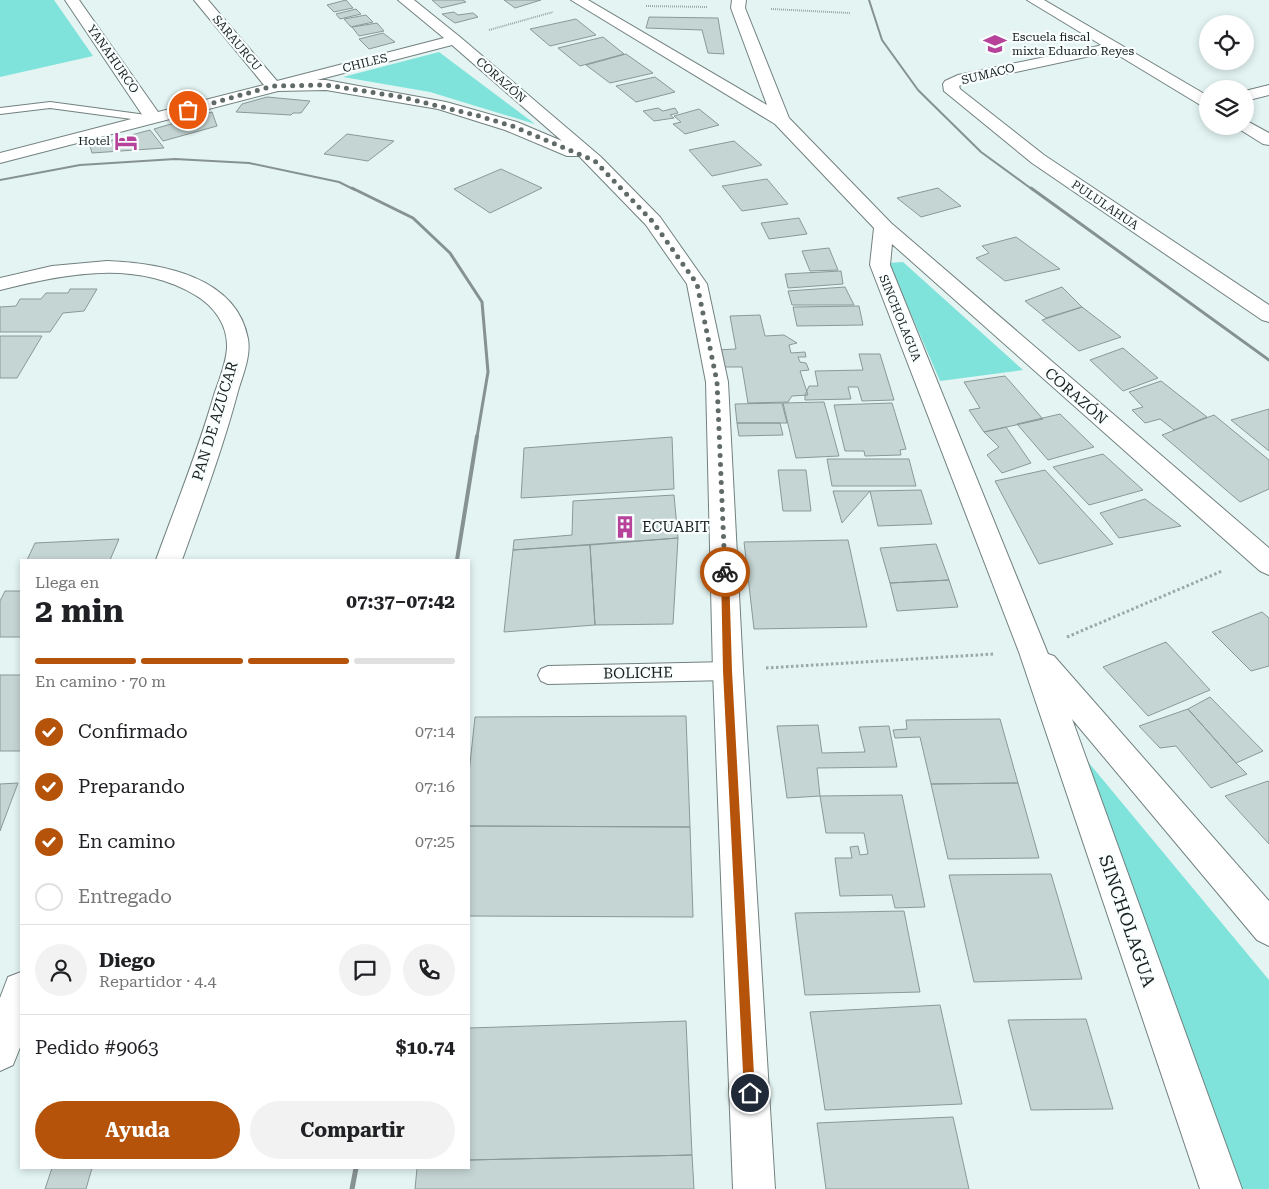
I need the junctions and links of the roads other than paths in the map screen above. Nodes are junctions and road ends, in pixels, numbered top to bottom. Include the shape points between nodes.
1 (72, 0) edge
2 (201, 0) edge
3 (406, 0) edge
4 (739, 0) edge
5 (1034, 0) edge
6 (581, 2) edge
7 (455, 40) junction
8 (1113, 47) junction
9 (951, 84) joint
10 (273, 86) junction
11 (1269, 90) edge
12 (1254, 94) edge
13 (1199, 98) edge
14 (0, 111) edge
15 (154, 119) junction
16 (781, 120) junction
17 (1254, 131) edge
18 (1269, 140) edge
19 (0, 158) edge
20 (595, 161) junction
21 (884, 227) junction
22 (0, 284) edge
23 (1269, 315) edge
24 (169, 559) edge
25 (1269, 564) edge
26 (1033, 652) junction
27 (728, 671) junction
28 (548, 675) dead end
29 (1269, 928) edge
30 (20, 993) edge
31 (0, 1052) edge
32 (754, 1189) edge
33 (1221, 1189) edge

1 - 15 street, YANAHURCO
2 - 10 street, SARAURCU
3 - 7 street, CORAZÓN
4 - 16 street via 738,8
5 - 8 street
6 - 16 street
7 - 10 street, CHILES
7 - 20 street, CORAZÓN
8 - 9 street, SUMACO via 964,78
8 - 13 street
9 - 23 street, PULULAHUA via 952,91 1038,160
10 - 15 street, CHILES
10 - 20 street, CORAZÓN via 326,85 440,105 512,126
11 - 12 street
14 - 15 lane via 50,105
15 - 19 street, CHILES
16 - 21 street
17 - 18 street
20 - 27 street, CORAZÓN via 653,222 697,284 717,382
21 - 25 street, CORAZÓN
21 - 26 street, SINCHOLAGUA via 880,265
22 - 24 street, PAN DE AZUCAR via 74,269 148,270 187,281 216,300 226,311 237,335 238,349 221,413
26 - 29 street, SINCHOLAGUA
26 - 33 street, SINCHOLAGUA
27 - 28 lane, BOLICHE
27 - 32 street, CORAZÓN
30 - 31 street

